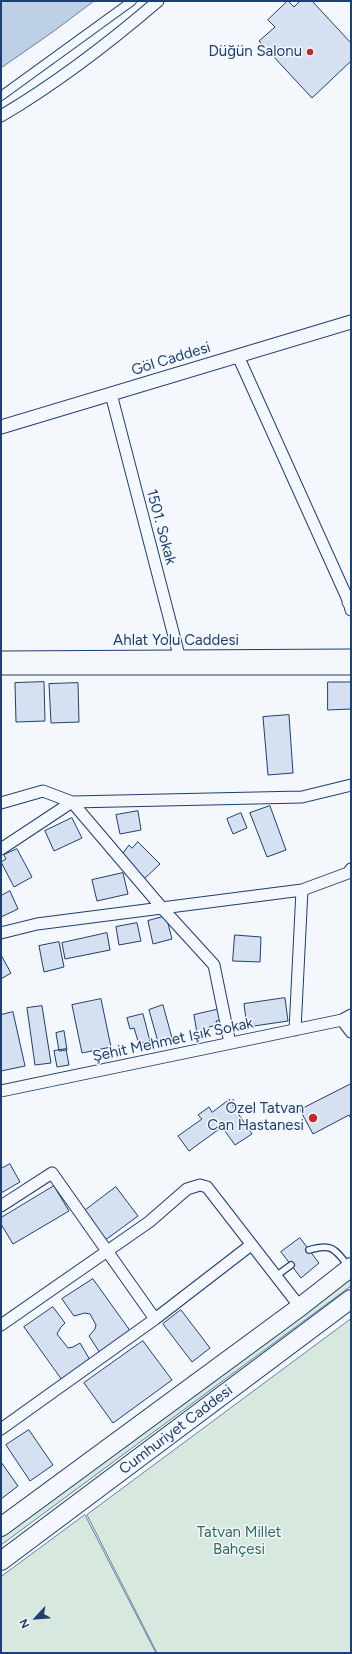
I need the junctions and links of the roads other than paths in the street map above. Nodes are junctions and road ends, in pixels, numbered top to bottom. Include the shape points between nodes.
1 (132, 1) edge
2 (158, 1) edge
3 (1, 96) edge
4 (1, 116) edge
5 (351, 322) edge
6 (238, 356) junction
7 (111, 394) junction
8 (1, 426) edge
9 (350, 604) edge
10 (351, 656) edge
11 (5, 663) edge
12 (181, 663) junction
13 (351, 668) edge
14 (351, 785) edge
15 (72, 802) junction
16 (1, 803) edge
17 (1, 849) edge
18 (351, 869) edge
19 (302, 890) junction
20 (163, 909) junction
21 (1, 933) edge
22 (346, 1017) edge
23 (295, 1030) junction
24 (351, 1032) edge
25 (230, 1043) junction
26 (1, 1091) edge
27 (1, 1206) edge
28 (252, 1244) junction
29 (309, 1250) dead end
30 (107, 1252) junction
31 (291, 1264) dead end
32 (350, 1268) edge
33 (276, 1276) junction
34 (351, 1299) edge
35 (300, 1307) junction
36 (155, 1319) junction
37 (1, 1325) edge
38 (1, 1428) edge
39 (1, 1527) edge
40 (1, 1561) edge

1 - 3 street
2 - 4 street via 83,61
5 - 6 street, Göl Caddesi
6 - 7 street, Göl Caddesi
6 - 9 street
7 - 8 street, Göl Caddesi
7 - 12 street, 1501. Sokak
10 - 12 street, Ahlat Yolu Caddesi
11 - 12 street, Ahlat Yolu Caddesi
12 - 13 street, Ahlat Yolu Caddesi
14 - 15 street via 302,797
15 - 16 street via 43,792
15 - 17 street
15 - 20 street
18 - 19 street via 348,873
19 - 20 street
19 - 23 street
20 - 21 street via 37,924
20 - 25 street via 214,965
22 - 23 street, Şehit Mehmet Işık Sokak
22 - 24 street
23 - 25 street, Şehit Mehmet Işık Sokak
25 - 26 street, Şehit Mehmet Işık Sokak
27 - 30 street via 52,1173
28 - 30 street via 207,1187 200,1185 187,1189 149,1222
28 - 33 street
28 - 36 street
29 - 32 lane via 321,1246 336,1250
30 - 36 street
30 - 37 street
31 - 33 lane
32 - 35 highway, Cumhuriyet Caddesi
33 - 35 street
34 - 40 highway, Cumhuriyet Caddesi
35 - 39 highway, Cumhuriyet Caddesi
36 - 38 street

